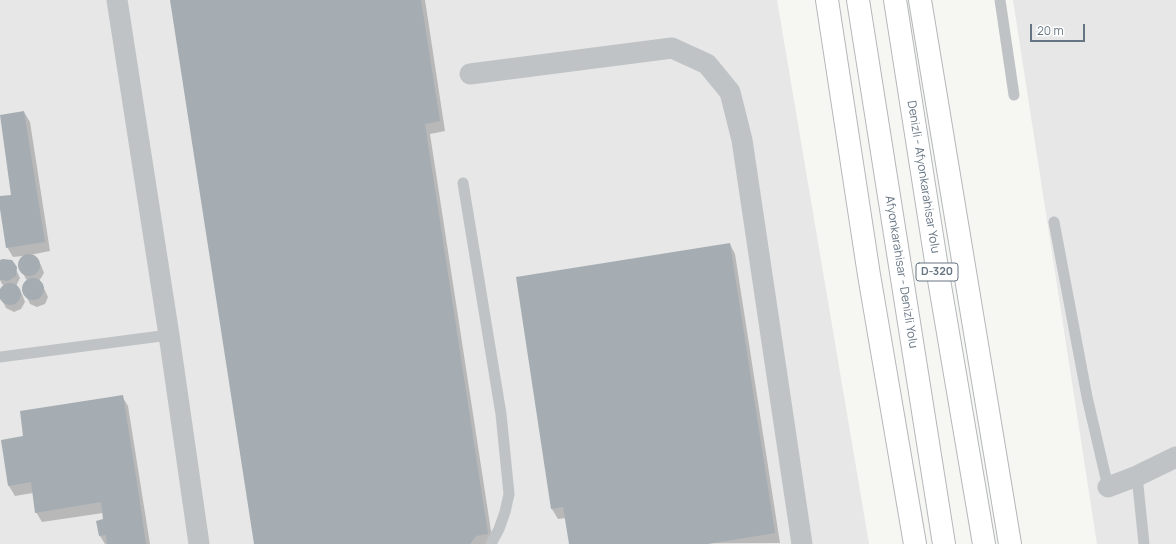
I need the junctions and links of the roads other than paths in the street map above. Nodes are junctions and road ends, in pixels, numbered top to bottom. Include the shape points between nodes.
1 (117, 0) edge
2 (827, 0) edge
3 (858, 0) edge
4 (895, 0) edge
5 (920, 0) edge
6 (1000, 0) edge
7 (470, 74) dead end
8 (1014, 95) dead end
9 (463, 183) dead end
10 (1054, 222) dead end
11 (169, 335) junction
12 (0, 356) edge
13 (1176, 457) edge
14 (1137, 476) junction
15 (1108, 487) joint
16 (199, 544) edge
17 (491, 544) edge
18 (802, 544) edge
19 (915, 544) edge
20 (944, 544) edge
21 (984, 544) edge
22 (1010, 544) edge
23 (1144, 544) edge

1 - 11 street
2 - 19 highway via 869,275
3 - 20 highway, Afyonkarahisar - Denizli Yolu / D-320
4 - 21 highway, Denizli - Afyonkarahisar Yolu / D-320
5 - 22 highway
6 - 8 lane
7 - 18 street via 672,48 707,64 730,92 742,140
9 - 17 lane via 501,414 509,494 503,518
10 - 15 lane via 1087,397
11 - 12 lane
11 - 16 street
13 - 14 street
14 - 15 street
14 - 23 lane

